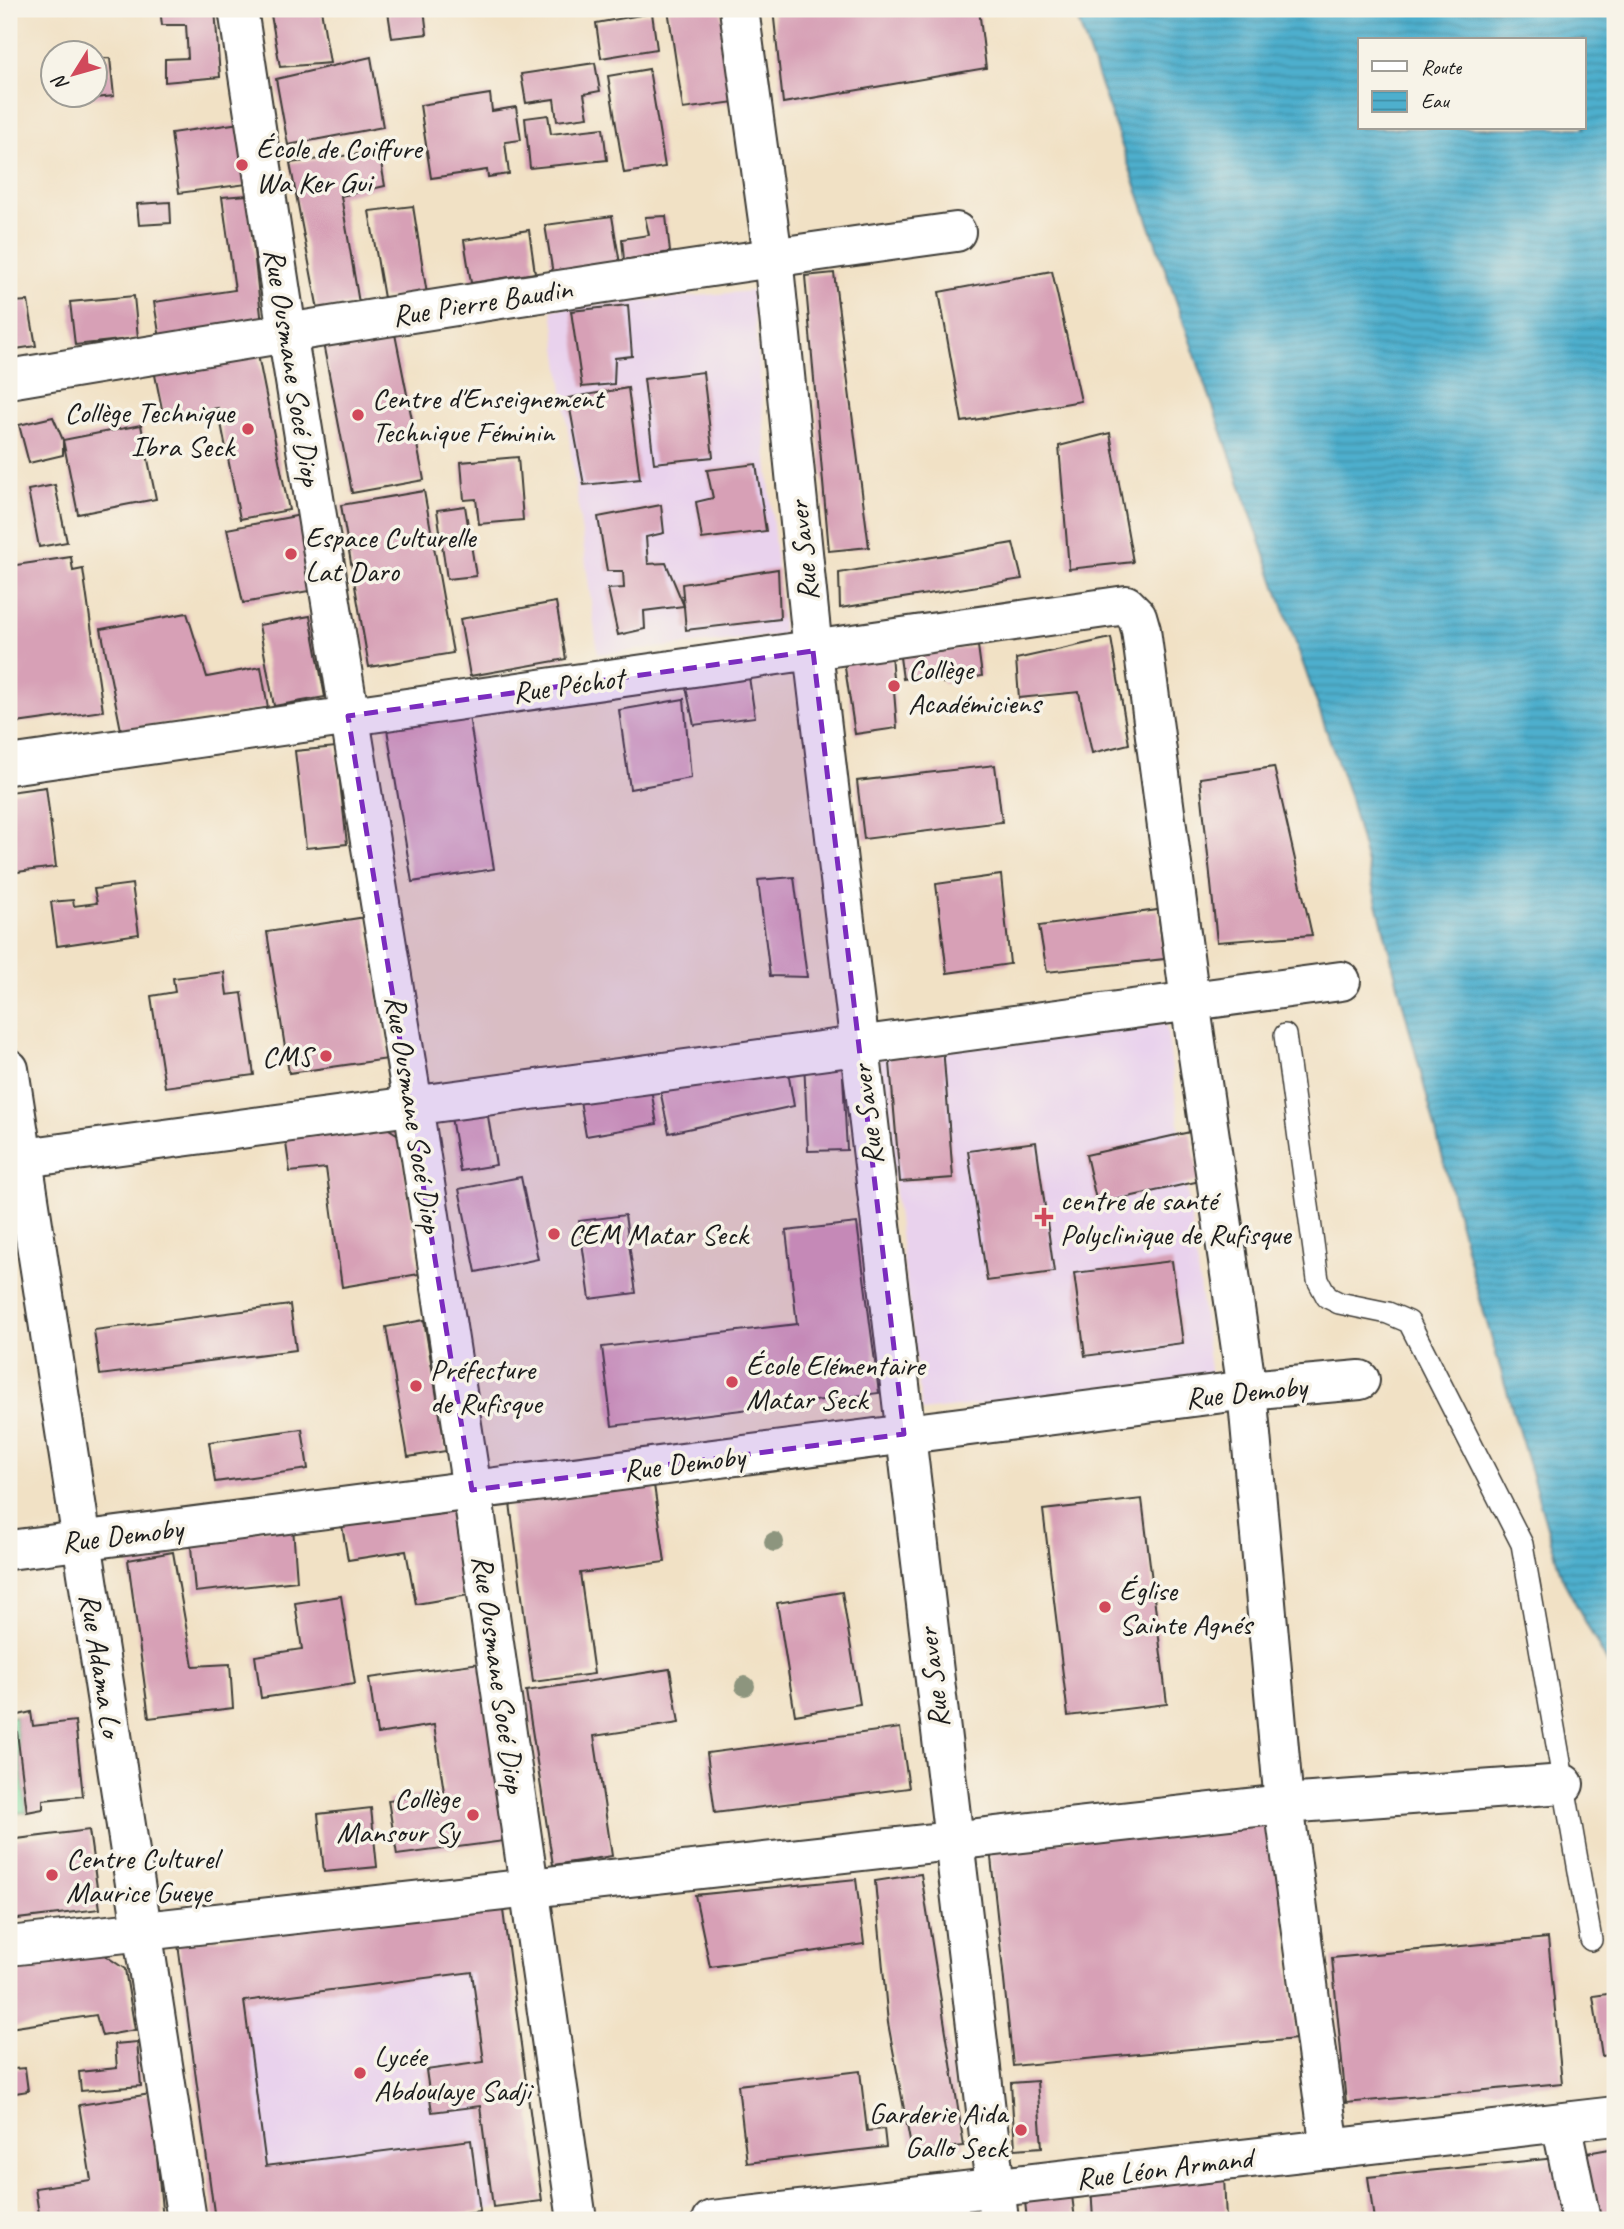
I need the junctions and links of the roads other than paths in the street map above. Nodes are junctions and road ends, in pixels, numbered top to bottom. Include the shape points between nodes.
1 (238, 9) edge
2 (738, 9) edge
3 (956, 232) dead end
4 (773, 257) junction
5 (287, 332) junction
6 (9, 379) edge
7 (813, 651) junction
8 (348, 716) junction
9 (9, 765) edge
10 (1341, 981) dead end
11 (1190, 1001) junction
12 (1284, 1035) dead end
13 (859, 1045) junction
14 (9, 1069) edge
15 (413, 1105) junction
16 (16, 1159) edge
17 (1360, 1380) dead end
18 (1247, 1390) junction
19 (904, 1434) junction
20 (472, 1490) junction
21 (81, 1541) junction
22 (9, 1550) edge
23 (1564, 1784) junction
24 (1284, 1804) junction
25 (953, 1841) junction
26 (530, 1888) junction
27 (142, 1931) junction
28 (1591, 1940) dead end
29 (9, 1946) edge
30 (1615, 2116) edge
31 (1561, 2123) junction
32 (1330, 2149) junction
33 (997, 2204) edge
34 (187, 2220) edge
35 (577, 2220) edge
36 (712, 2220) edge
37 (1581, 2220) edge

1 - 5 street, Rue Ousmane Socé Diop
2 - 4 street, Rue Saver
3 - 4 street, Rue Pierre Baudin
4 - 5 street, Rue Pierre Baudin
4 - 7 street, Rue Saver
5 - 6 street, Rue Pierre Baudin
5 - 8 street, Rue Ousmane Socé Diop
7 - 8 street, Rue Péchot
7 - 11 street, Rue Péchot via 1126,605 1141,630
7 - 13 street, Rue Saver
8 - 9 street, Rue Péchot
8 - 15 street, Rue Ousmane Socé Diop
10 - 11 street
11 - 13 street
11 - 18 street
12 - 23 lane via 1318,1280 1328,1297 1339,1303 1409,1322 1506,1511 1522,1544
13 - 15 street
13 - 19 street, Rue Saver
14 - 16 street, Rue Adama Lo
15 - 16 street
15 - 20 street, Rue Ousmane Socé Diop
16 - 21 street, Rue Adama Lo
17 - 18 street, Rue Demoby
18 - 19 street, Rue Demoby
18 - 24 street
19 - 20 street, Rue Demoby
19 - 25 street, Rue Saver
20 - 21 street, Rue Demoby
20 - 26 street, Rue Ousmane Socé Diop
21 - 22 street, Rue Demoby
21 - 27 street, Rue Adama Lo
23 - 24 street
23 - 28 lane
24 - 25 street
24 - 32 street
25 - 26 street
25 - 33 street, Rue Saver
26 - 27 street
26 - 35 street, Rue Ousmane Socé Diop
27 - 29 street
27 - 34 street, Rue Adama Lo
30 - 31 street, Rue Léon Armand
31 - 32 street, Rue Léon Armand
31 - 37 street
32 - 33 street, Rue Léon Armand
33 - 36 street, Rue Léon Armand

